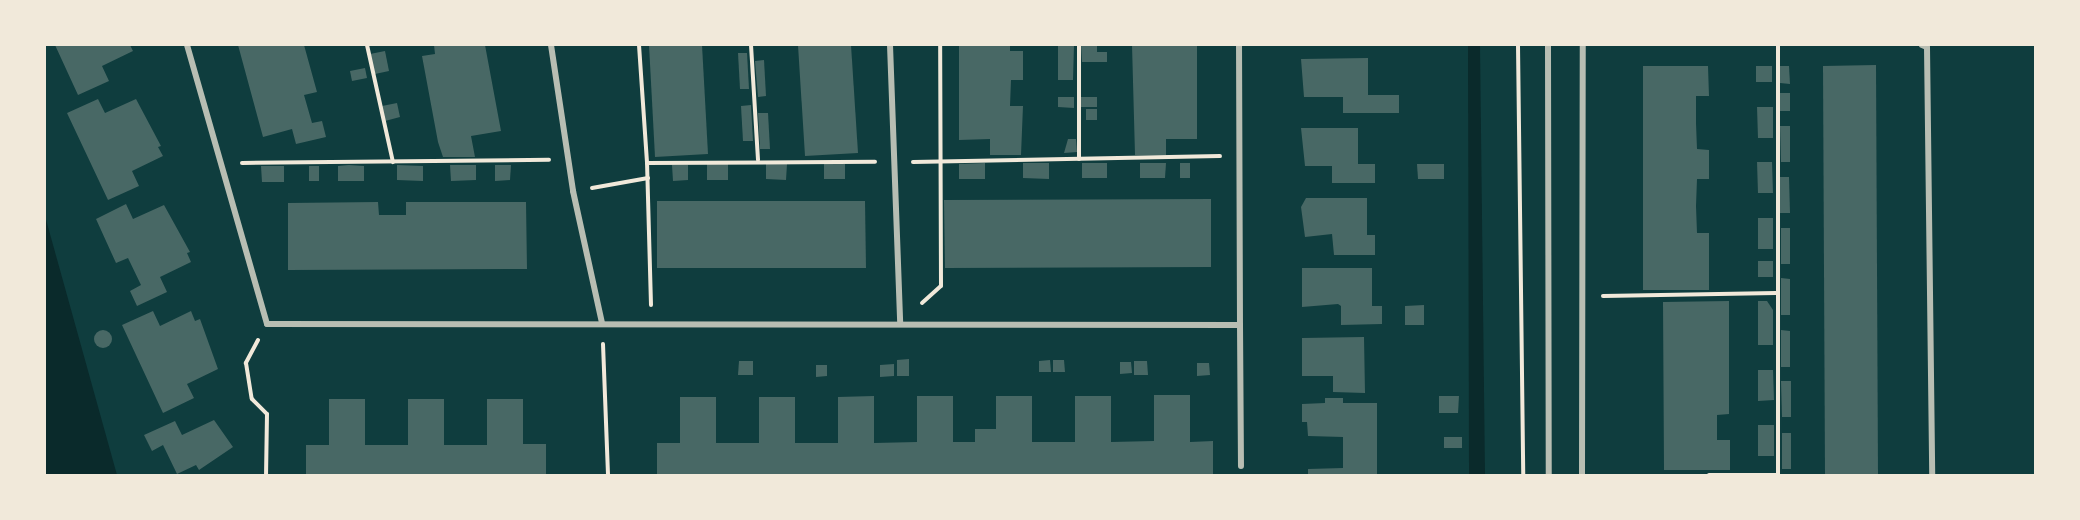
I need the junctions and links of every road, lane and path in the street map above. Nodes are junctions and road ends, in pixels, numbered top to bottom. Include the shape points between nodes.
1 (187, 45) edge
2 (367, 45) edge
3 (551, 45) edge
4 (639, 45) edge
5 (751, 45) edge
6 (890, 45) edge
7 (940, 45) edge
8 (1079, 45) edge
9 (1239, 45) edge
10 (1518, 45) edge
11 (1548, 45) edge
12 (1583, 45) edge
13 (1778, 45) edge
14 (1926, 46) edge
15 (1239, 156) junction
16 (1079, 159) junction
17 (568, 160) junction
18 (758, 160) junction
19 (941, 161) junction
20 (393, 162) junction
21 (896, 162) junction
22 (647, 163) junction
23 (221, 164) junction
24 (648, 178) junction
25 (573, 191) junction
26 (1776, 292) junction
27 (1583, 297) junction
28 (602, 323) junction
29 (651, 323) junction
30 (267, 324) junction
31 (900, 324) junction
32 (1240, 325) junction
33 (1241, 466) dead end
34 (266, 475) edge
35 (608, 475) edge
36 (1523, 475) edge
37 (1549, 475) edge
38 (1582, 475) edge
39 (1709, 475) edge
40 (1778, 475) edge
41 (1932, 475) edge

1 - 23 street
2 - 20 path
3 - 17 street
4 - 22 path
5 - 18 path
6 - 21 street
7 - 19 path
8 - 16 path
9 - 15 street
10 - 36 path
11 - 37 street
12 - 27 street
13 - 26 path
14 - 41 street
15 - 16 path
15 - 32 street
16 - 19 path
17 - 20 path
17 - 25 street
18 - 21 path
18 - 22 path
19 - 21 path
19 - 31 path via 941,286
20 - 23 path
21 - 31 street
22 - 24 path
23 - 30 street
24 - 25 path
24 - 29 path
25 - 28 street
26 - 27 path
26 - 40 path
27 - 38 street
28 - 29 street
28 - 30 street
28 - 35 path
29 - 31 street
30 - 34 path via 246,363 252,399 267,414
31 - 32 street
32 - 33 street
39 - 40 path

